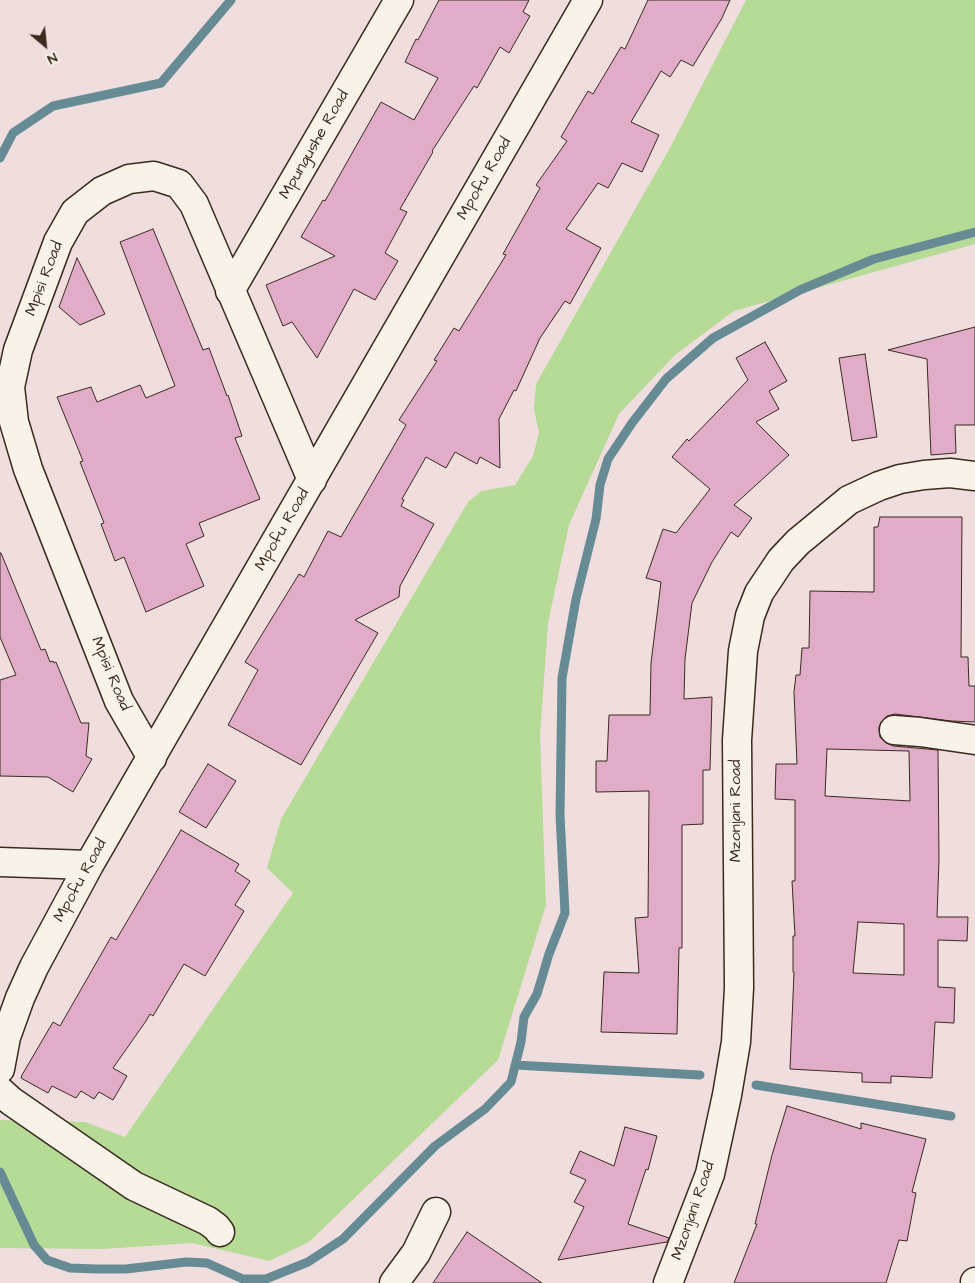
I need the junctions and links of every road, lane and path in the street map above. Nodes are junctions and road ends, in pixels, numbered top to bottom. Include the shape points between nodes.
1 (399, 0) edge
2 (588, 0) edge
3 (230, 291) junction
4 (975, 476) edge
5 (312, 480) junction
6 (894, 730) dead end
7 (975, 740) edge
8 (152, 758) junction
9 (0, 862) edge
10 (89, 865) junction
11 (0, 1069) edge
12 (0, 1091) edge
13 (436, 1212) dead end
14 (220, 1232) dead end
15 (394, 1283) edge
16 (668, 1283) edge

1 - 3 street, Mpungushe Road
2 - 5 street, Mpofu Road
3 - 5 street, Mpisi Road
3 - 8 street, Mpisi Road via 194,204 179,184 154,176 129,179 102,191 75,212 58,242 18,350 10,387 14,422 28,469 119,701
4 - 16 street, Mzonjani Road via 950,473 900,479 849,500 781,560 759,593 750,616 743,651 737,740 736,1042 710,1174
5 - 8 street, Mpofu Road
6 - 7 street
8 - 10 street, Mpofu Road
9 - 10 street
10 - 11 street, Mpofu Road via 20,998 6,1037
12 - 14 street via 134,1186 208,1221
13 - 15 street via 416,1253

